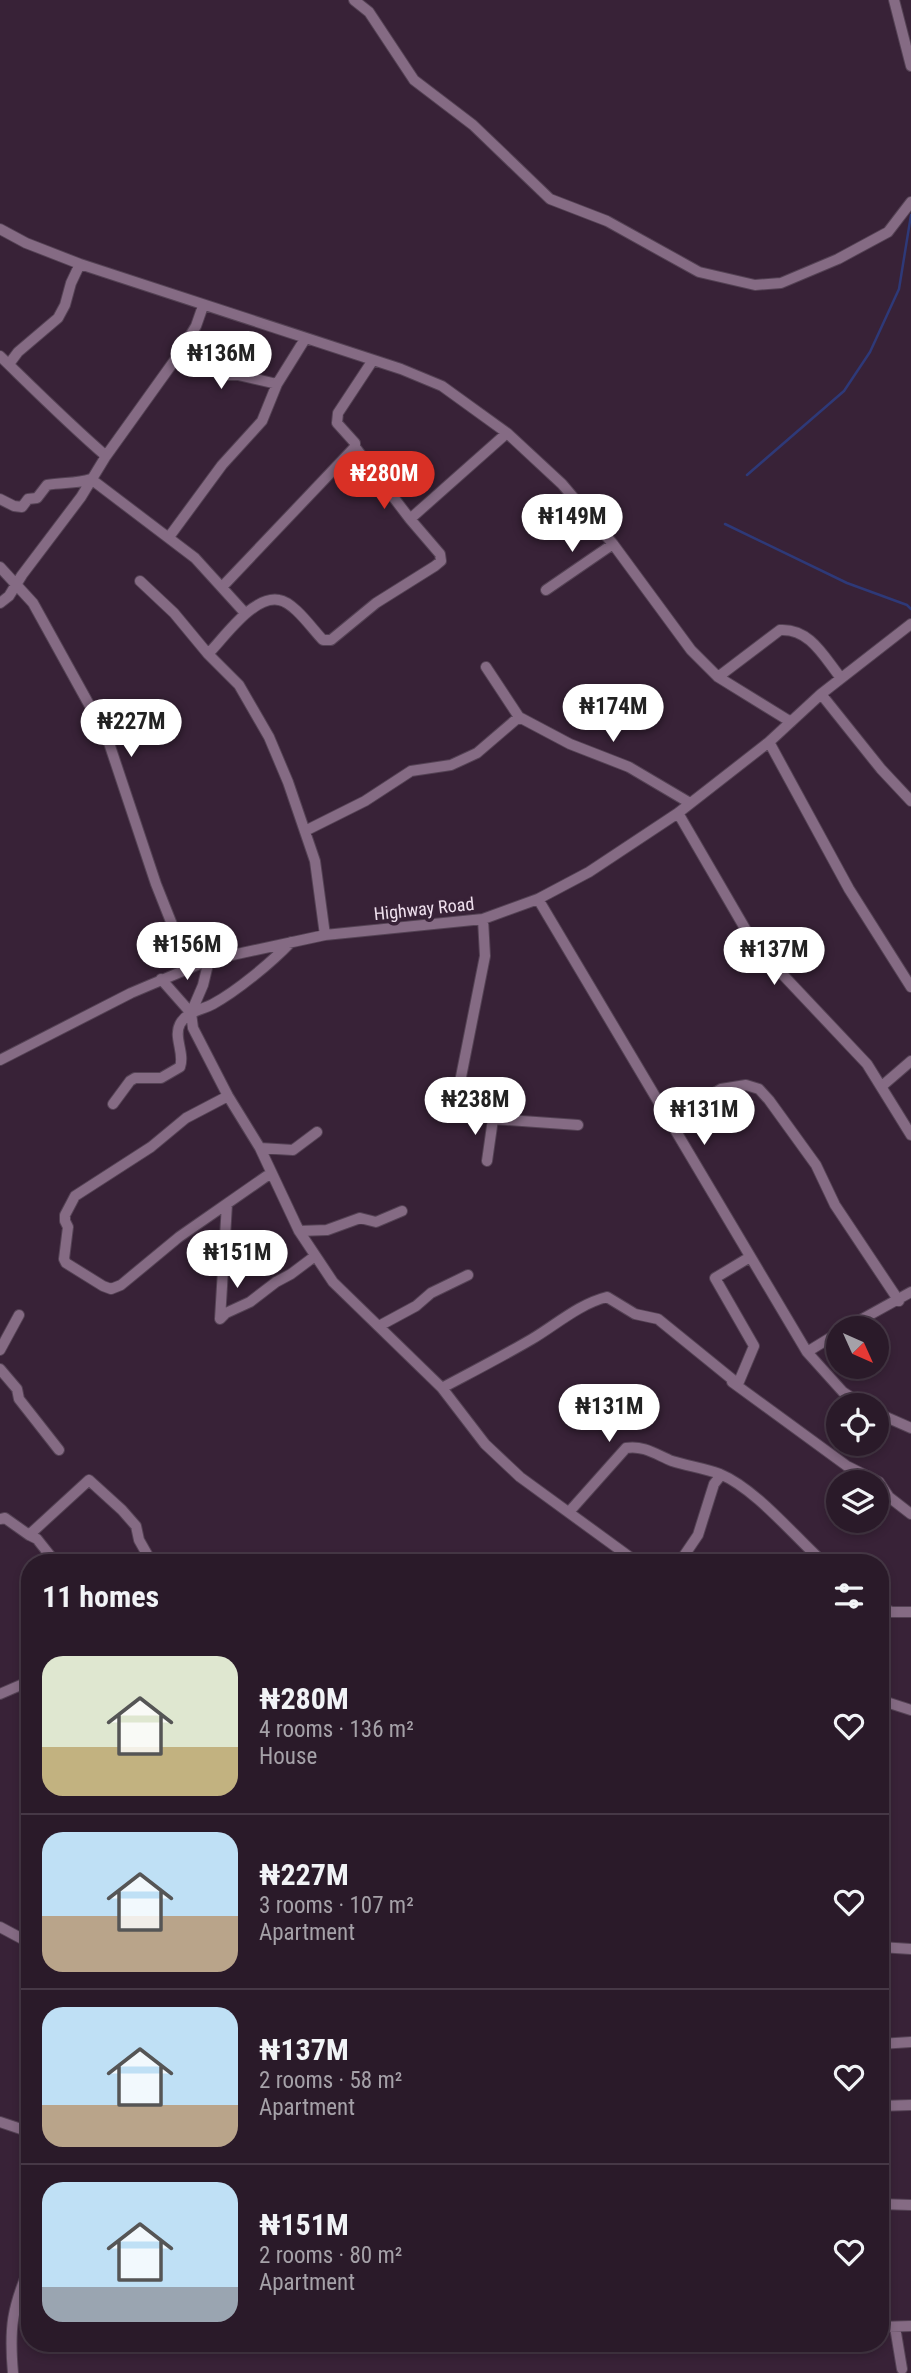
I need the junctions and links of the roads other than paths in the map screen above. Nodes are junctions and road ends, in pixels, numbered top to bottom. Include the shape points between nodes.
1 (354, 0) edge
2 (894, 0) edge
3 (911, 66) edge
4 (911, 202) edge
5 (0, 229) edge
6 (80, 264) junction
7 (203, 306) junction
8 (304, 339) junction
9 (182, 350) junction
10 (0, 356) edge
11 (373, 360) junction
12 (9, 364) junction
13 (277, 384) junction
14 (507, 433) junction
15 (355, 447) junction
16 (106, 456) junction
17 (91, 479) junction
18 (0, 499) edge
19 (410, 519) junction
20 (169, 537) junction
21 (613, 544) junction
22 (0, 567) edge
23 (140, 581) dead end
24 (17, 585) junction
25 (222, 587) junction
26 (546, 590) dead end
27 (0, 603) edge
28 (245, 613) junction
29 (910, 625) edge
30 (208, 654) junction
31 (486, 667) dead end
32 (718, 677) junction
33 (841, 678) junction
34 (821, 694) junction
35 (519, 717) junction
36 (791, 722) junction
37 (769, 742) junction
38 (911, 801) edge
39 (690, 803) junction
40 (678, 813) junction
41 (304, 831) junction
42 (538, 900) junction
43 (483, 919) junction
44 (325, 935) junction
45 (292, 941) junction
46 (209, 960) junction
47 (191, 966) junction
48 (161, 979) junction
49 (911, 987) edge
50 (191, 1013) junction
51 (0, 1060) edge
52 (911, 1061) edge
53 (882, 1086) junction
54 (228, 1096) junction
55 (113, 1104) dead end
56 (493, 1119) junction
57 (670, 1119) junction
58 (578, 1125) dead end
59 (317, 1132) dead end
60 (911, 1135) edge
61 (260, 1148) junction
62 (487, 1161) dead end
63 (271, 1173) junction
64 (227, 1204) junction
65 (402, 1211) dead end
66 (299, 1231) junction
67 (315, 1256) junction
68 (750, 1257) junction
69 (468, 1275) dead end
70 (911, 1293) edge
71 (898, 1301) junction
72 (19, 1315) dead end
73 (866, 1316) edge
74 (650, 1318) junction
75 (379, 1325) junction
76 (826, 1340) edge
77 (0, 1350) edge
78 (807, 1352) junction
79 (0, 1369) edge
80 (442, 1388) junction
81 (845, 1393) edge
82 (889, 1419) edge
83 (911, 1429) edge
84 (58, 1450) dead end
85 (721, 1475) junction
86 (569, 1512) junction
87 (911, 1514) edge
88 (0, 1519) edge
89 (29, 1535) junction
90 (49, 1554) edge
91 (147, 1554) edge
92 (626, 1554) edge
93 (685, 1554) edge
94 (814, 1554) edge
95 (889, 1611) edge
96 (911, 1612) edge
97 (21, 1685) edge
98 (0, 1694) edge
99 (889, 1703) edge
100 (911, 1710) edge
101 (0, 1927) edge
102 (21, 1938) edge
103 (889, 1948) edge
104 (911, 1949) edge
105 (911, 2042) edge
106 (889, 2043) edge
107 (911, 2105) edge
108 (889, 2106) edge
109 (0, 2122) edge
110 (21, 2129) edge
111 (889, 2205) edge
112 (911, 2206) edge
113 (21, 2286) edge
114 (911, 2326) edge
115 (889, 2327) edge
116 (895, 2327) junction
117 (902, 2369) dead end
118 (13, 2373) edge

1 - 4 street via 369,12 414,80 472,125 550,199 607,221 699,272 755,285 781,283 888,232
2 - 3 street
5 - 6 street
6 - 7 street
6 - 12 street via 58,318
7 - 8 street
7 - 9 street
8 - 11 street
8 - 13 street
9 - 13 street via 223,375
9 - 16 street
10 - 12 street
11 - 14 street via 442,386
11 - 15 street via 336,419
12 - 16 street
13 - 20 street via 262,421 222,465
14 - 19 street
14 - 21 street via 562,484
15 - 19 street
15 - 25 street
16 - 17 street
17 - 18 street via 47,485 22,507
17 - 20 street
17 - 24 street
19 - 28 street via 441,561 376,603 331,640 323,640 280,600
20 - 25 street
21 - 26 street
21 - 32 street via 691,650
22 - 24 street
23 - 30 street
24 - 27 street
24 - 47 street via 46,623 107,737 156,884
25 - 28 street
28 - 30 street
29 - 33 street, Highway Road
30 - 41 street via 239,685 269,737
31 - 35 street
32 - 33 street via 780,630 791,629 803,634
32 - 36 street
33 - 34 street, Highway Road
34 - 36 street, Highway Road
34 - 38 street
35 - 39 street via 629,767
35 - 41 street via 477,752 451,765 411,771 365,802
36 - 37 street, Highway Road
37 - 39 street, Highway Road
37 - 49 street via 849,889
39 - 40 street, Highway Road
40 - 42 street, Highway Road
40 - 53 street via 750,937
41 - 44 street via 315,861
42 - 43 street, Highway Road
42 - 57 street
43 - 44 street, Highway Road
43 - 56 street via 485,956 455,1104 458,1110
44 - 45 street, Highway Road
45 - 46 street, Highway Road
45 - 50 street via 214,1004
46 - 47 street, Highway Road
46 - 50 street
47 - 48 street, Highway Road
48 - 50 street
48 - 51 street, Highway Road
50 - 54 street
50 - 55 street via 178,1028 180,1067 161,1078 135,1078
52 - 53 street
53 - 60 street
54 - 61 street
54 - 64 street via 186,1118 151,1147 75,1196 65,1215 64,1259 111,1289
56 - 58 street
56 - 62 street
57 - 68 street
57 - 71 street via 721,1089 746,1085 759,1089 816,1165 835,1205
59 - 61 street via 293,1150
61 - 63 street
63 - 64 street
63 - 66 street
64 - 67 street via 220,1319
65 - 66 street via 376,1222 360,1217 327,1230
66 - 67 street
67 - 75 street via 333,1282
68 - 74 street via 715,1278 754,1346 738,1384 658,1319
68 - 78 street
69 - 75 street
70 - 71 street
71 - 73 street
72 - 77 street
74 - 80 street via 607,1297 593,1300
74 - 87 street via 830,1455 879,1482
75 - 80 street
76 - 78 street
78 - 81 street
79 - 84 street
80 - 86 street via 485,1444 520,1477
82 - 83 street
85 - 86 street via 653,1451 626,1448
85 - 93 street via 713,1483 698,1535
85 - 94 street via 751,1494
86 - 92 street
88 - 89 street
89 - 90 street
89 - 91 street via 89,1480 136,1526
95 - 96 street
97 - 98 street
99 - 100 street
101 - 102 street
103 - 104 street
105 - 106 street
107 - 108 street
109 - 110 street
111 - 112 street
113 - 118 street via 10,2339
114 - 116 street
115 - 116 street
116 - 117 street

